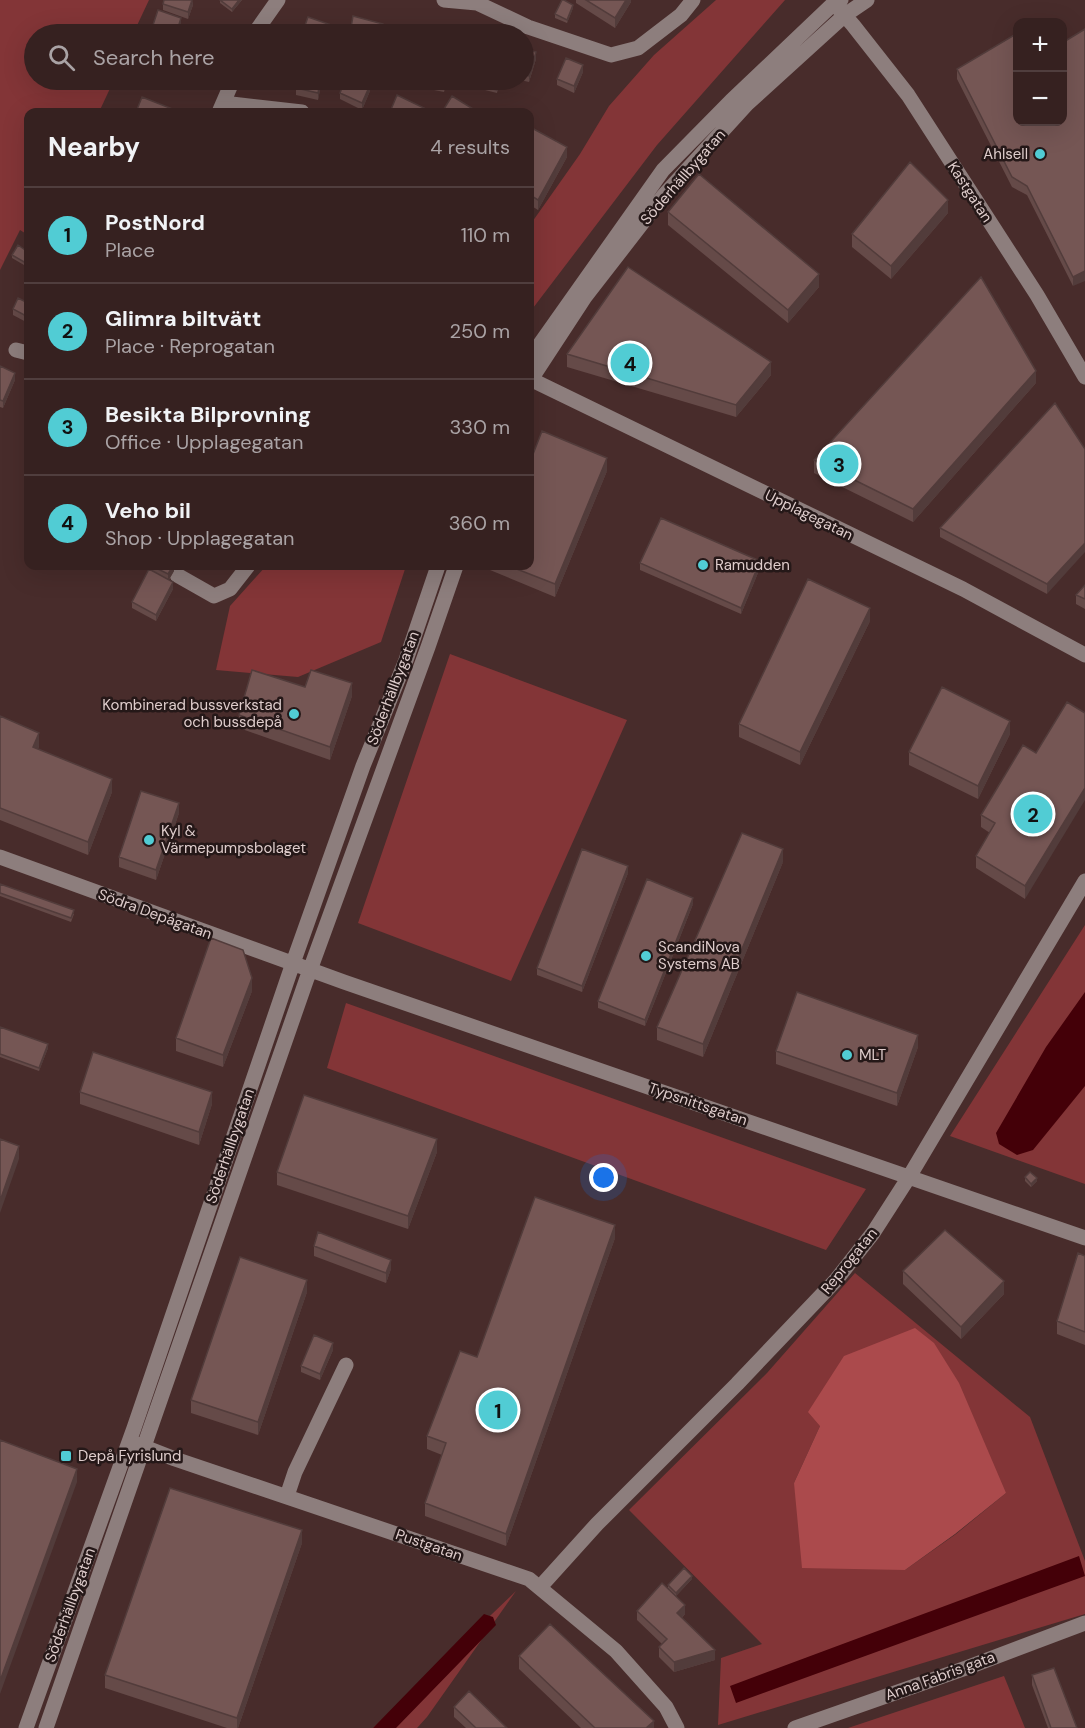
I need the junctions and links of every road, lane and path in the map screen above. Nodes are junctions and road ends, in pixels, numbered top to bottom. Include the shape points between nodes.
1 (278, 0) edge
2 (444, 0) edge
3 (693, 0) edge
4 (867, 0) edge
5 (837, 5) edge
6 (261, 24) edge
7 (522, 24) edge
8 (534, 29) edge
9 (228, 90) edge
10 (220, 108) edge
11 (534, 352) edge
12 (534, 374) edge
13 (1085, 377) edge
14 (534, 382) edge
15 (245, 570) edge
16 (437, 570) edge
17 (450, 570) edge
18 (177, 576) dead end
19 (1085, 655) edge
20 (0, 857) edge
21 (1085, 881) edge
22 (292, 963) junction
23 (310, 970) junction
24 (909, 1177) junction
25 (1085, 1238) edge
26 (346, 1365) dead end
27 (129, 1441) junction
28 (144, 1447) junction
29 (287, 1496) junction
30 (541, 1586) junction
31 (1085, 1623) edge
32 (26, 1728) edge
33 (46, 1728) edge
34 (677, 1728) edge
35 (795, 1728) edge

1 - 6 street
2 - 7 street via 477,3
3 - 8 street via 681,15 638,48 611,55
4 - 5 street, Söderhällbygatan
5 - 11 street, Söderhällbygatan via 731,100 663,170
5 - 12 street, Söderhällbygatan via 664,195 585,297
5 - 13 street, Kastgatan via 908,95
9 - 10 street
14 - 19 street, Upplagegatan via 963,589
15 - 18 street via 230,589 214,596
16 - 22 street, Söderhällbygatan
17 - 23 street, Söderhällbygatan via 428,647
20 - 22 street, Södra Depågatan
21 - 24 street, Reprogatan
22 - 23 street, Södra Depågatan
22 - 27 street, Söderhällbygatan
23 - 24 street, Typsnittsgatan
23 - 28 street, Söderhällbygatan
24 - 25 street, Typsnittsgatan
24 - 30 street, Reprogatan via 873,1233 836,1280
26 - 29 street
27 - 28 street, Pustgatan
27 - 32 street, Söderhällbygatan
28 - 29 street, Pustgatan
28 - 33 street, Söderhällbygatan
29 - 30 street, Pustgatan
30 - 34 street, Pustgatan via 616,1651 666,1707
31 - 35 street, Anna Fabris gata

